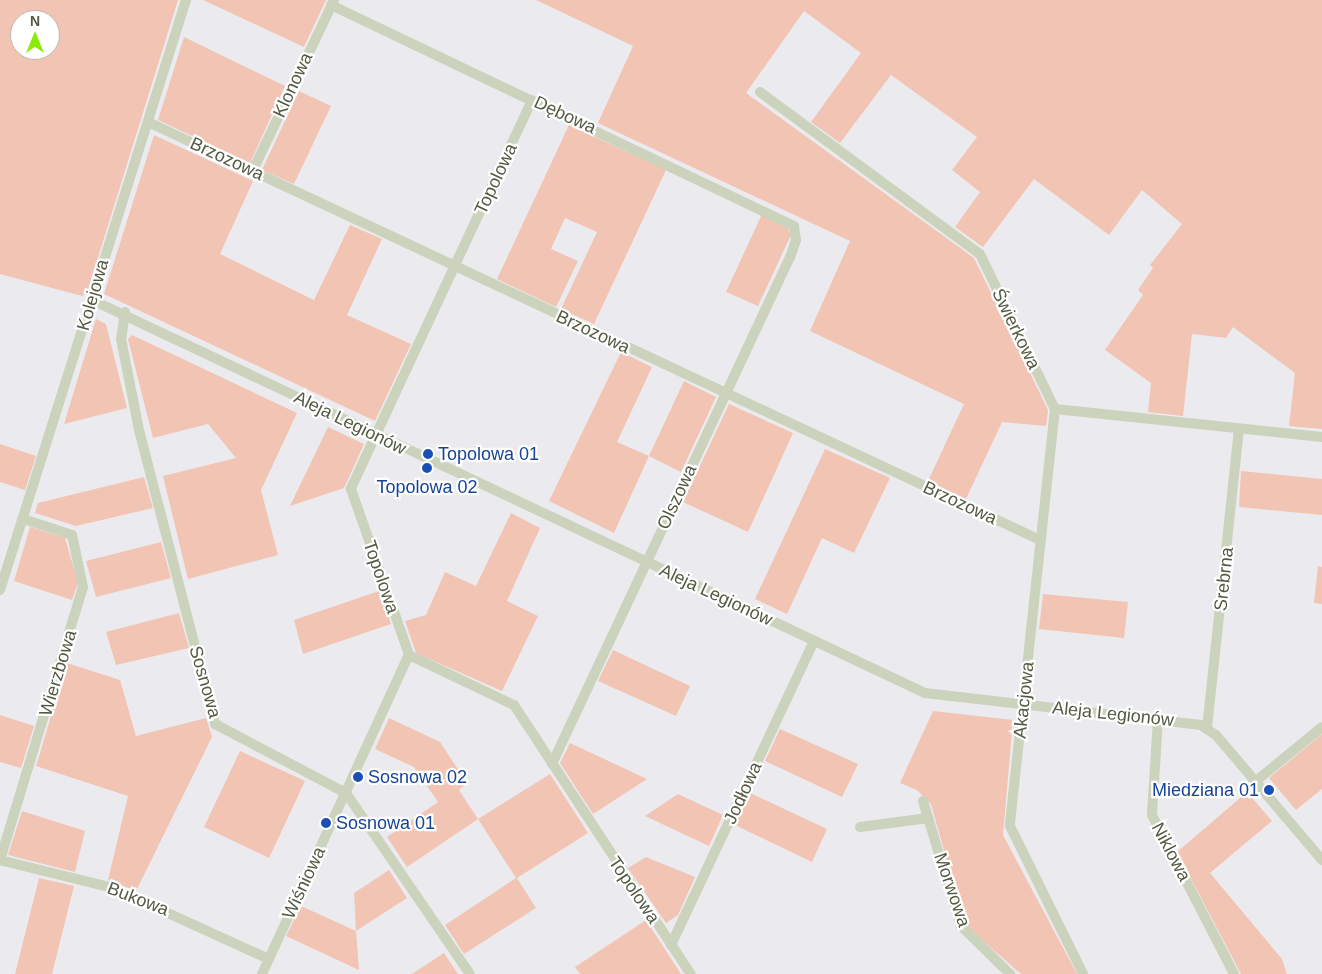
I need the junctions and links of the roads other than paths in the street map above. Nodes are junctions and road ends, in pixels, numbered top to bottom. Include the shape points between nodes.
1 (186, 0) edge
2 (332, 2) edge
3 (760, 92) dead end
4 (532, 100) junction
5 (148, 122) junction
6 (253, 170) junction
7 (794, 230) joint
8 (455, 266) junction
9 (92, 300) junction
10 (125, 312) junction
11 (725, 394) junction
12 (1055, 409) junction
13 (1239, 429) junction
14 (377, 437) junction
15 (1322, 437) edge
16 (23, 519) junction
17 (1040, 540) junction
18 (646, 562) junction
19 (0, 590) edge
20 (814, 641) junction
21 (408, 656) junction
22 (1024, 705) junction
23 (1158, 719) junction
24 (1322, 726) edge
25 (1207, 728) junction
26 (552, 764) junction
27 (1256, 781) junction
28 (346, 793) junction
29 (923, 801) dead end
30 (928, 818) junction
31 (860, 827) dead end
32 (0, 860) edge
33 (1322, 860) edge
34 (671, 945) junction
35 (269, 959) junction
36 (262, 974) edge
37 (470, 974) edge
38 (691, 974) edge
39 (1010, 974) edge
40 (1083, 974) edge
41 (1234, 974) edge

1 - 5 street, Kolejowa
2 - 4 street, Dębowa
2 - 6 street, Klonowa
3 - 12 street, Świerkowa via 980,254
4 - 7 street, Dębowa via 787,219
4 - 8 street, Topolowa
5 - 6 street, Brzozowa
5 - 9 street, Kolejowa
6 - 8 street, Brzozowa
7 - 11 street, Olszowa via 790,257
8 - 11 street, Brzozowa
8 - 14 street, Topolowa
9 - 10 street, Aleja Legionów
9 - 16 street, Kolejowa
10 - 14 street, Aleja Legionów
10 - 28 street, Sosnowa via 121,339 139,430 215,724
11 - 17 street, Brzozowa
11 - 18 street, Olszowa
12 - 13 street
12 - 17 street, Akacjowa
13 - 15 street
13 - 25 street, Srebrna
14 - 18 street, Aleja Legionów
14 - 21 street, Topolowa via 351,489
16 - 19 street, Kolejowa
16 - 32 street, Wierzbowa via 72,535 83,587
17 - 22 street, Akacjowa
18 - 20 street, Aleja Legionów
18 - 26 street, Olszowa
20 - 22 street, Aleja Legionów via 925,693
20 - 34 street, Jodłowa
21 - 26 street, Topolowa via 514,705
21 - 28 street, Wiśniowa
22 - 23 street, Aleja Legionów
22 - 40 street, Akacjowa via 1011,830
23 - 25 street, Aleja Legionów
23 - 41 street, Niklowa via 1152,815
24 - 27 street
25 - 27 street
26 - 34 street, Topolowa
27 - 33 street
28 - 35 street, Wiśniowa
28 - 37 street, Sosnowa
29 - 30 street, Morwowa
30 - 31 street
30 - 39 street, Morwowa via 961,926
32 - 35 street, Bukowa via 113,888
34 - 38 street, Topolowa
35 - 36 street, Wiśniowa

